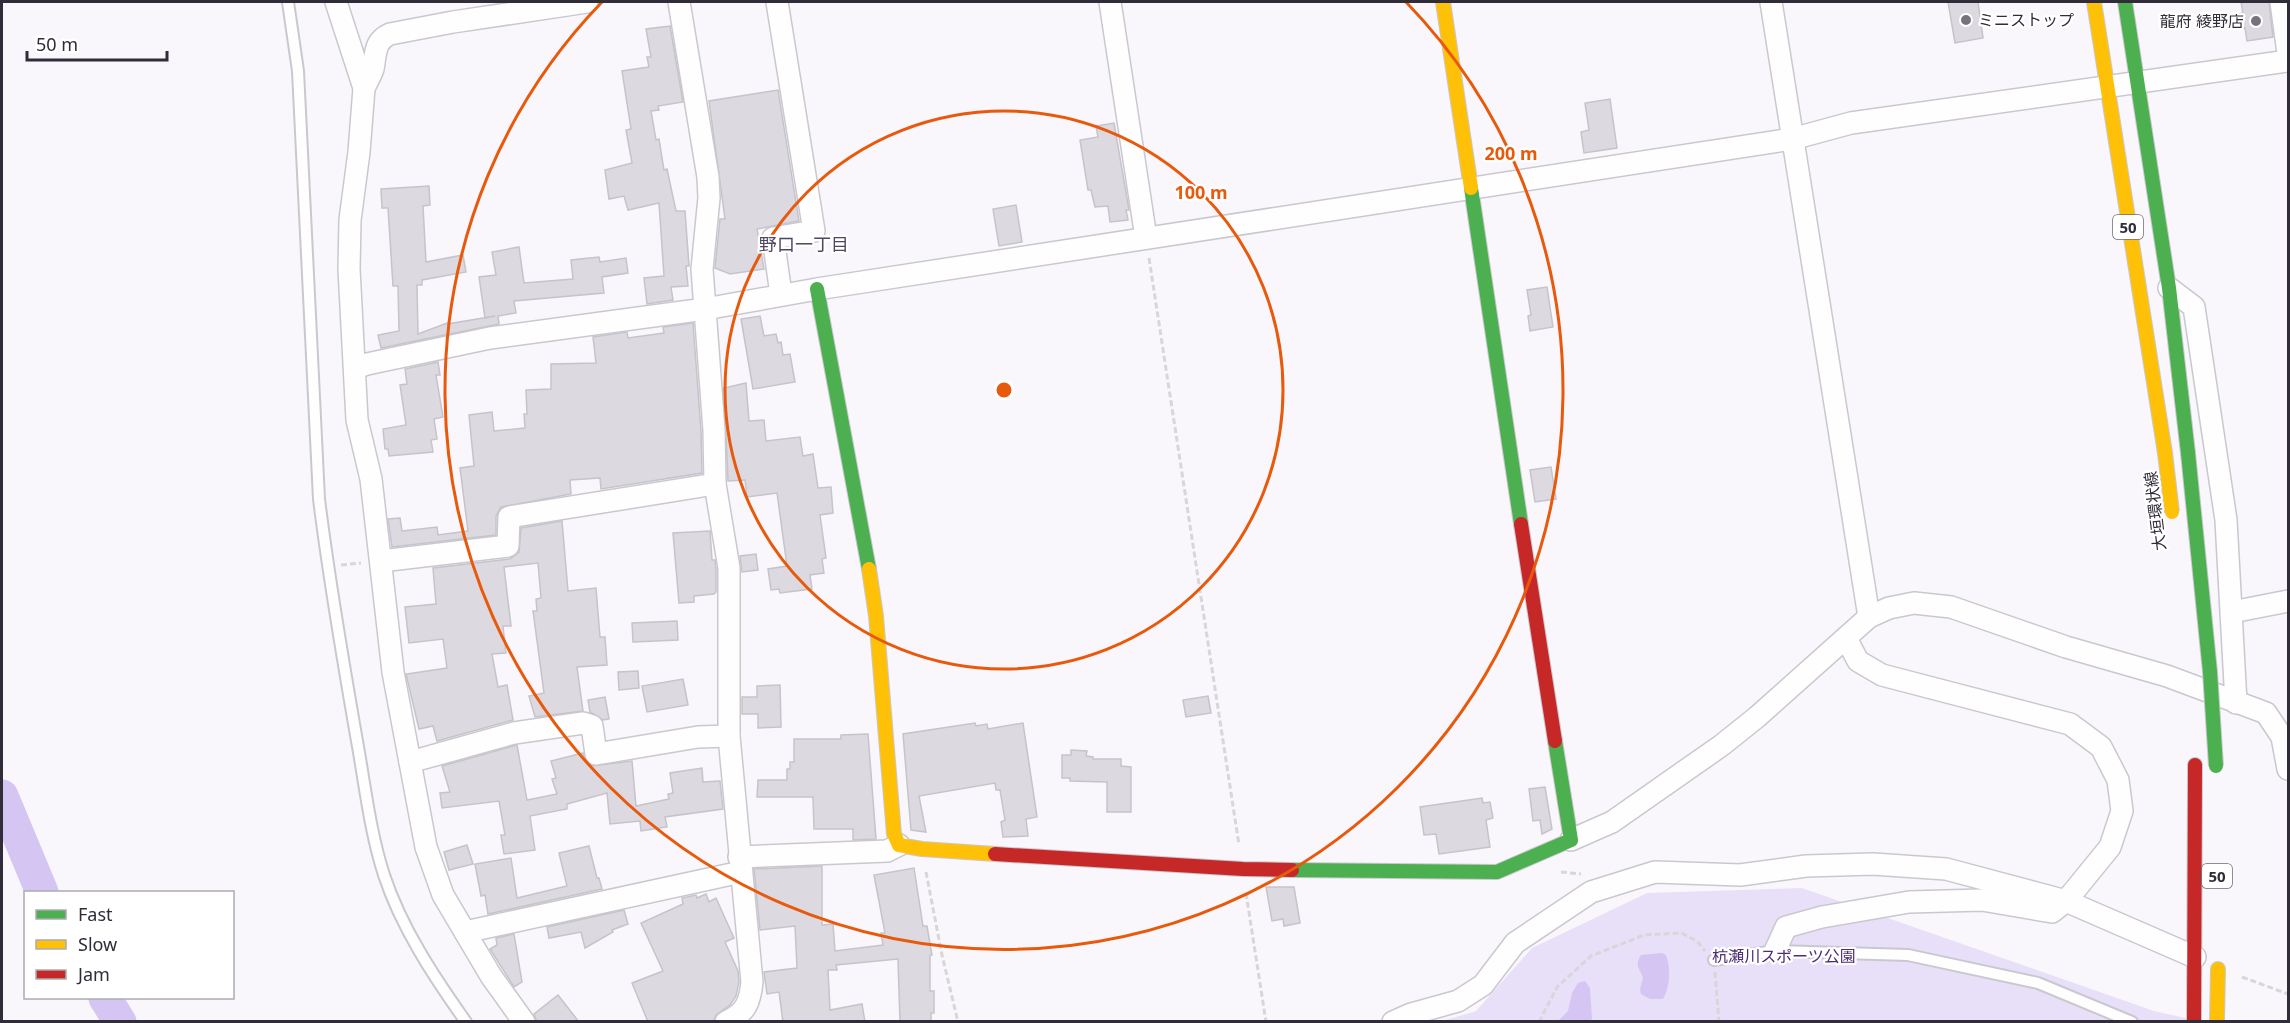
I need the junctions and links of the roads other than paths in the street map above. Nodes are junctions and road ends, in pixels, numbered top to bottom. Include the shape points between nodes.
1 (288, 2) edge
2 (336, 2) edge
3 (587, 2) edge
4 (679, 2) edge
5 (777, 2) edge
6 (1110, 2) edge
7 (1443, 2) edge
8 (1771, 2) edge
9 (2094, 2) edge
10 (2124, 2) edge
11 (2281, 2) edge
12 (452, 12) edge
13 (2289, 53) edge
14 (2289, 62) edge
15 (2138, 81) junction
16 (2106, 86) junction
17 (364, 88) junction
18 (1791, 139) junction
19 (1472, 187) junction
20 (1146, 238) junction
21 (2169, 288) junction
22 (817, 289) junction
23 (781, 294) junction
24 (705, 309) junction
25 (356, 368) junction
26 (715, 484) junction
27 (2173, 522) dead end
28 (381, 561) junction
29 (2289, 601) edge
30 (2232, 612) junction
31 (1869, 617) junction
32 (1846, 638) junction
33 (2190, 673) dead end
34 (2191, 696) dead end
35 (2236, 703) junction
36 (729, 736) junction
37 (2195, 759) dead end
38 (410, 762) junction
39 (2289, 769) edge
40 (2216, 772) dead end
41 (1571, 840) junction
42 (899, 845) junction
43 (740, 864) junction
44 (2066, 901) junction
45 (465, 932) junction
46 (1775, 951) junction
47 (2218, 951) dead end
48 (1714, 960) road end
49 (2195, 967) junction
50 (466, 1022) edge
51 (524, 1022) edge
52 (726, 1022) edge
53 (1393, 1022) edge
54 (2132, 1022) edge
55 (2194, 1022) edge
56 (2217, 1022) edge

1 - 50 lane via 298,71 319,499 327,566 384,874 399,913
2 - 17 street
3 - 12 street
4 - 24 street via 708,177 702,269
5 - 23 street via 814,231 772,238
6 - 20 street
7 - 19 street
8 - 18 street
9 - 16 street, 大垣環状線 / 50
10 - 15 street, 50
11 - 13 street
12 - 17 street via 382,37
14 - 15 street
15 - 16 street
15 - 21 street, 50
16 - 18 street via 1851,123
16 - 27 street, 大垣環状線 / 50, bridge
17 - 25 street via 350,220
18 - 19 street
18 - 31 street
19 - 20 street
19 - 41 street
20 - 22 street
21 - 30 street via 2194,307 2226,520
21 - 40 street, 50, bridge via 2210,672
22 - 23 street
22 - 42 street via 866,546 876,616 894,834
23 - 24 street
24 - 25 street via 490,338
24 - 26 street
25 - 28 street via 357,420 371,479
26 - 28 street via 509,517 508,546
26 - 36 street via 729,568
28 - 38 street via 393,672
29 - 30 street
30 - 35 street
31 - 32 street
31 - 35 street via 1914,603 1951,607 2066,647 2167,676
32 - 41 street via 1722,745 1612,822
32 - 44 street via 1858,661 1882,675 2070,724 2101,747 2118,780 2122,811 2110,847
33 - 34 street
35 - 39 street via 2266,713 2282,736
36 - 38 street via 698,737 596,754 592,726 584,723 514,733
36 - 43 street
37 - 49 street, 50
38 - 45 street via 426,847 443,895
41 - 42 street via 1497,872 1243,869
42 - 43 street via 887,851 804,853
43 - 45 street
43 - 52 street via 751,997 746,1009
44 - 46 street via 2052,912 1982,900 1898,903 1786,927
44 - 49 street
44 - 53 street via 1946,869 1873,864 1806,866 1740,875 1655,872 1591,892 1515,943 1483,985 1458,1001
45 - 51 street
46 - 48 lane
46 - 54 lane via 1908,955 1968,966 2038,983
47 - 56 street
49 - 55 street, 50

